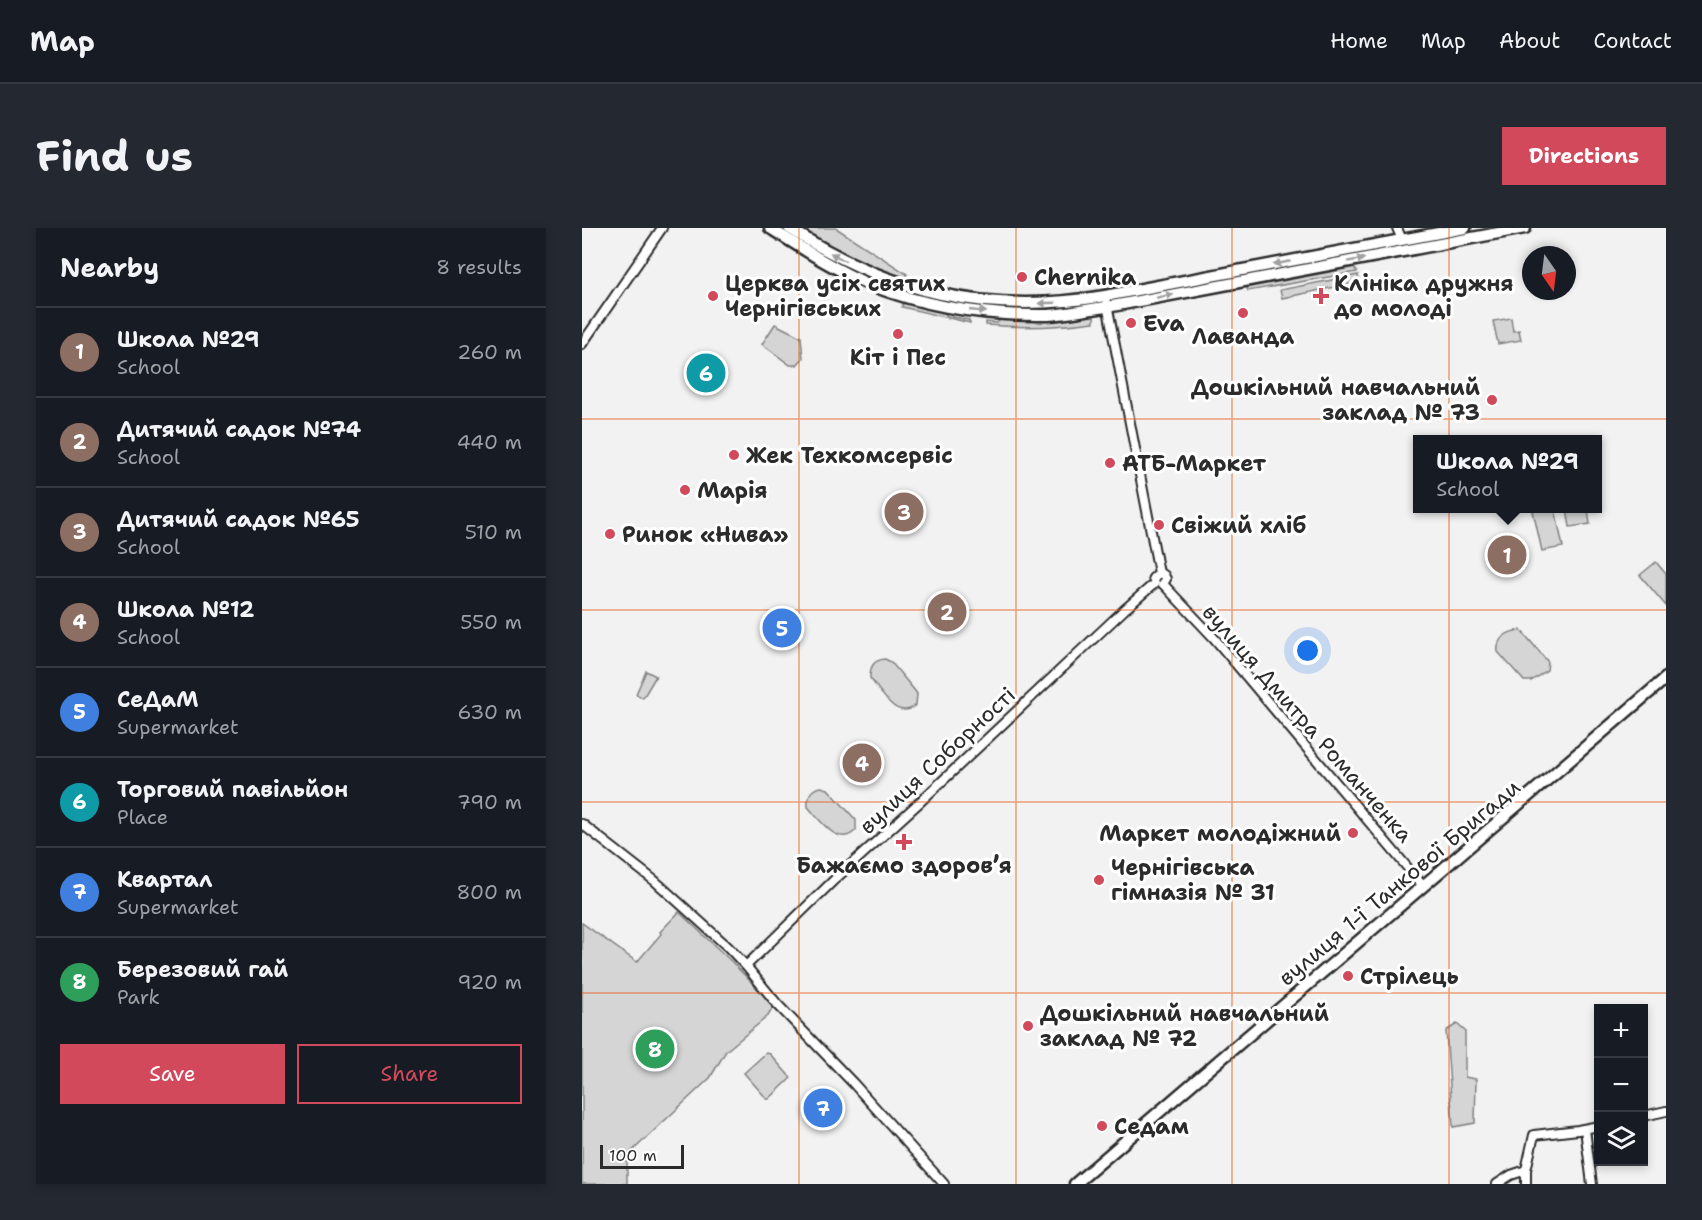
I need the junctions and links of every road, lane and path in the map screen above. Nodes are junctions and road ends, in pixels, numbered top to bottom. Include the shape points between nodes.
1 (662, 228) edge
2 (770, 228) edge
3 (789, 228) edge
4 (1397, 228) edge
5 (1464, 228) edge
6 (1525, 228) edge
7 (1402, 240) junction
8 (1106, 301) junction
9 (582, 344) edge
10 (1159, 584) junction
11 (1666, 678) edge
12 (582, 824) edge
13 (1423, 886) junction
14 (747, 966) junction
15 (1666, 1111) edge
16 (1648, 1115) edge
17 (1594, 1127) edge
18 (1585, 1129) junction
19 (1526, 1170) junction
20 (944, 1184) edge
21 (1075, 1184) edge
22 (1497, 1184) edge
23 (1526, 1184) edge
24 (1592, 1184) edge

1 - 9 street
2 -> 8 main road via 857,278 930,303 976,311 1051,315
8 -> 3 main road via 1023,303 929,291 857,267
4 - 7 street
5 - 7 main road
8 -> 6 main road
7 -> 8 main road
8 - 10 street via 1159,573 1166,581
10 - 13 street, вулиця Дмитра Романченка via 1214,638
10 - 14 street, вулиця Соборності via 1116,617
11 - 13 main road, вулиця 1-ї Танкової Бригади
12 - 14 street via 697,917
13 - 21 main road, вулиця 1-ї Танкової Бригади
14 - 20 street via 778,1005
15 - 16 street
17 - 18 street
18 - 19 street via 1534,1135
18 - 24 street
19 - 22 street via 1510,1174
19 - 23 street

